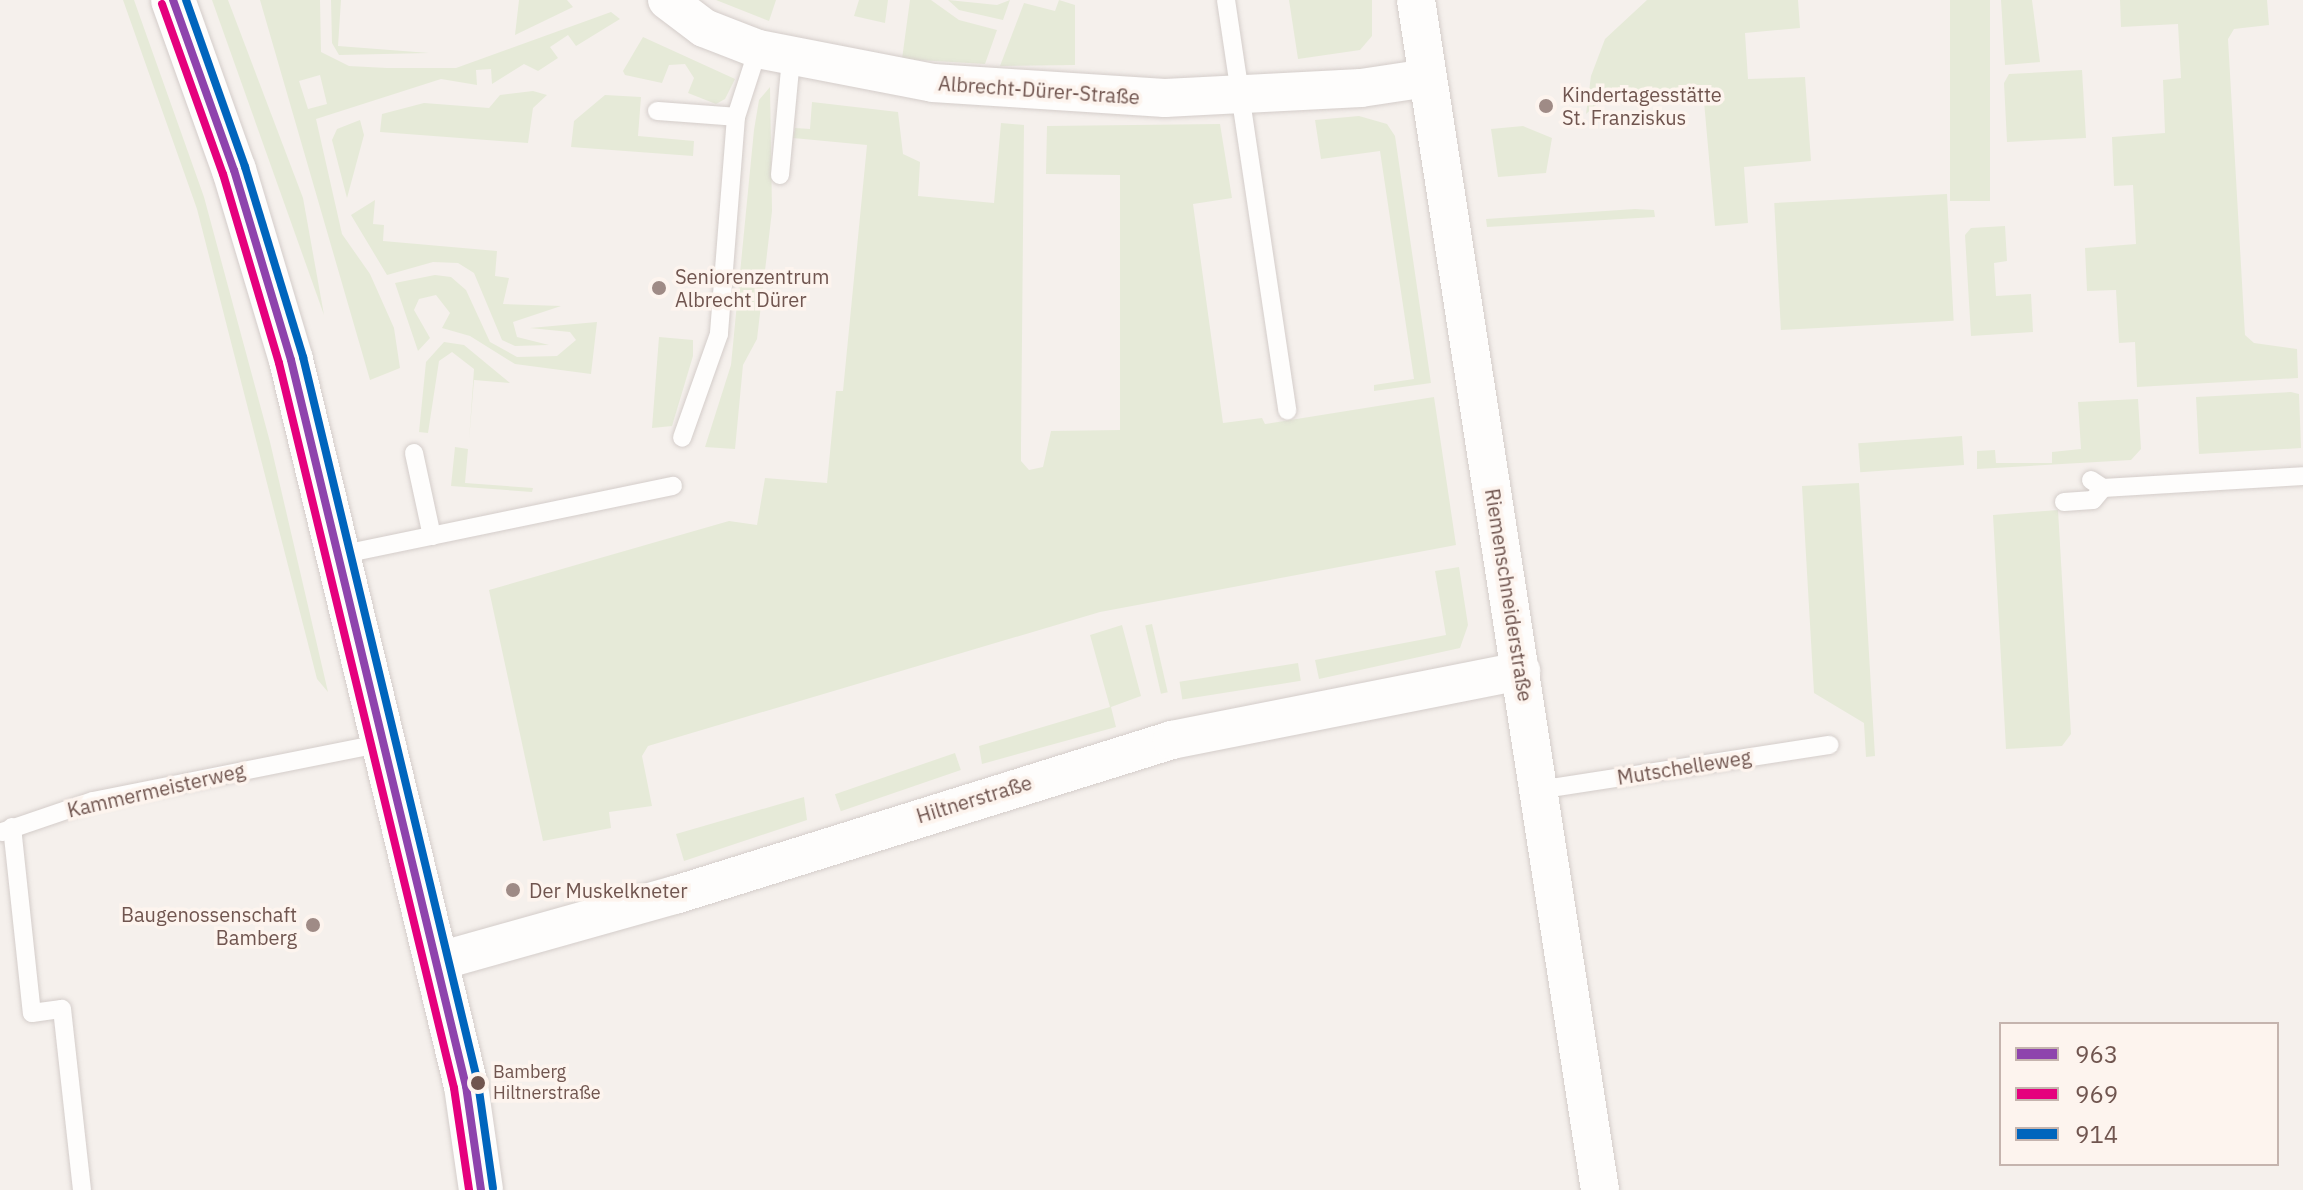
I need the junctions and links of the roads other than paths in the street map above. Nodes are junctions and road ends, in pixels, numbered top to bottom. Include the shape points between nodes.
1 (173, 0) edge
2 (667, 0) edge
3 (1226, 0) edge
4 (1416, 0) edge
5 (774, 54) junction
6 (1427, 78) junction
7 (1240, 93) junction
8 (657, 111) dead end
9 (736, 117) junction
10 (780, 175) dead end
11 (1287, 410) dead end
12 (682, 438) dead end
13 (414, 453) dead end
14 (2303, 476) edge
15 (673, 486) dead end
16 (2064, 502) dead end
17 (432, 536) junction
18 (339, 555) junction
19 (1521, 671) junction
20 (383, 743) junction
21 (1830, 745) dead end
22 (1538, 790) junction
23 (6, 830) edge
24 (436, 962) junction
25 (82, 1190) edge
26 (481, 1190) edge
27 (1600, 1190) edge

1 - 18 main road via 239,185 291,360
2 - 5 street, Albrecht-Dürer-Straße via 704,28
3 - 7 lane
4 - 6 street, Riemenschneiderstraße
5 - 7 street, Albrecht-Dürer-Straße via 933,83 1165,98
5 - 9 lane
5 - 10 lane
6 - 7 street, Albrecht-Dürer-Straße via 1361,88
6 - 19 street, Riemenschneiderstraße
7 - 11 lane
8 - 9 lane
9 - 12 lane via 719,334
13 - 17 lane
14 - 16 lane via 2097,484 2093,500
15 - 17 lane
17 - 18 lane
18 - 20 main road
19 - 22 street, Riemenschneiderstraße
19 - 24 street, Hiltnerstraße via 1172,740 675,895
20 - 23 lane, Kammermeisterweg via 93,801
20 - 24 main road
21 - 22 lane, Mutschelleweg
22 - 27 street, Riemenschneiderstraße
23 - 25 lane via 32,1013 62,1009
24 - 26 main road via 466,1086

